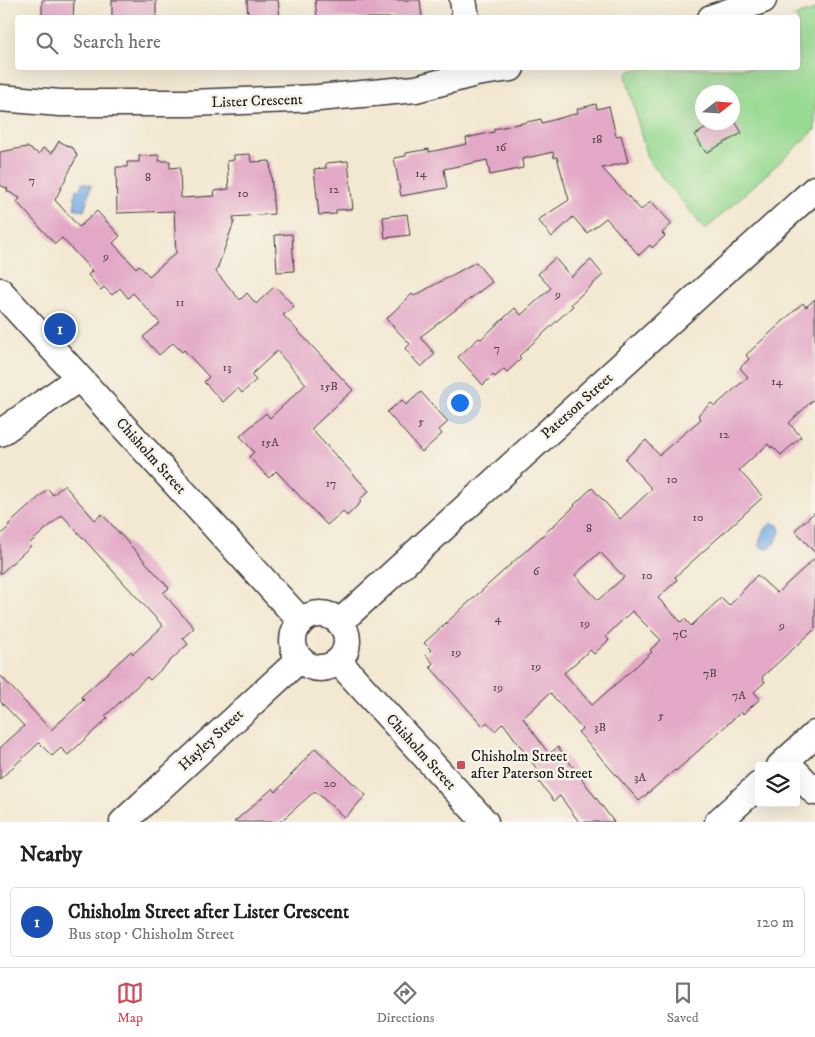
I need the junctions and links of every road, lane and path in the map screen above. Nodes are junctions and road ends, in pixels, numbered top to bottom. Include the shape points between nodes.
1 (463, 0) edge
2 (763, 0) edge
3 (466, 15) edge
4 (720, 15) edge
5 (476, 70) edge
6 (0, 98) edge
7 (815, 189) edge
8 (0, 291) edge
9 (80, 378) junction
10 (0, 433) edge
11 (301, 621) junction
12 (340, 622) junction
13 (300, 659) junction
14 (338, 660) junction
15 (815, 734) edge
16 (791, 762) edge
17 (800, 778) edge
18 (755, 789) edge
19 (815, 792) edge
20 (123, 822) edge
21 (485, 822) edge
22 (718, 822) edge

1 - 3 street
2 - 4 street
5 - 6 street, Lister Crescent via 416,89 318,98 190,103 60,103
7 - 12 street, Paterson Street
8 - 9 street, Chisholm Street
9 - 10 street
9 - 11 street, Chisholm Street
11 - 12 street via 308,616 325,614
11 - 13 street via 293,644
12 - 14 street via 346,646
13 - 14 street via 323,668
13 - 20 street, Hayley Street
14 - 21 street, Chisholm Street
15 - 16 street
17 - 19 street
18 - 22 street

